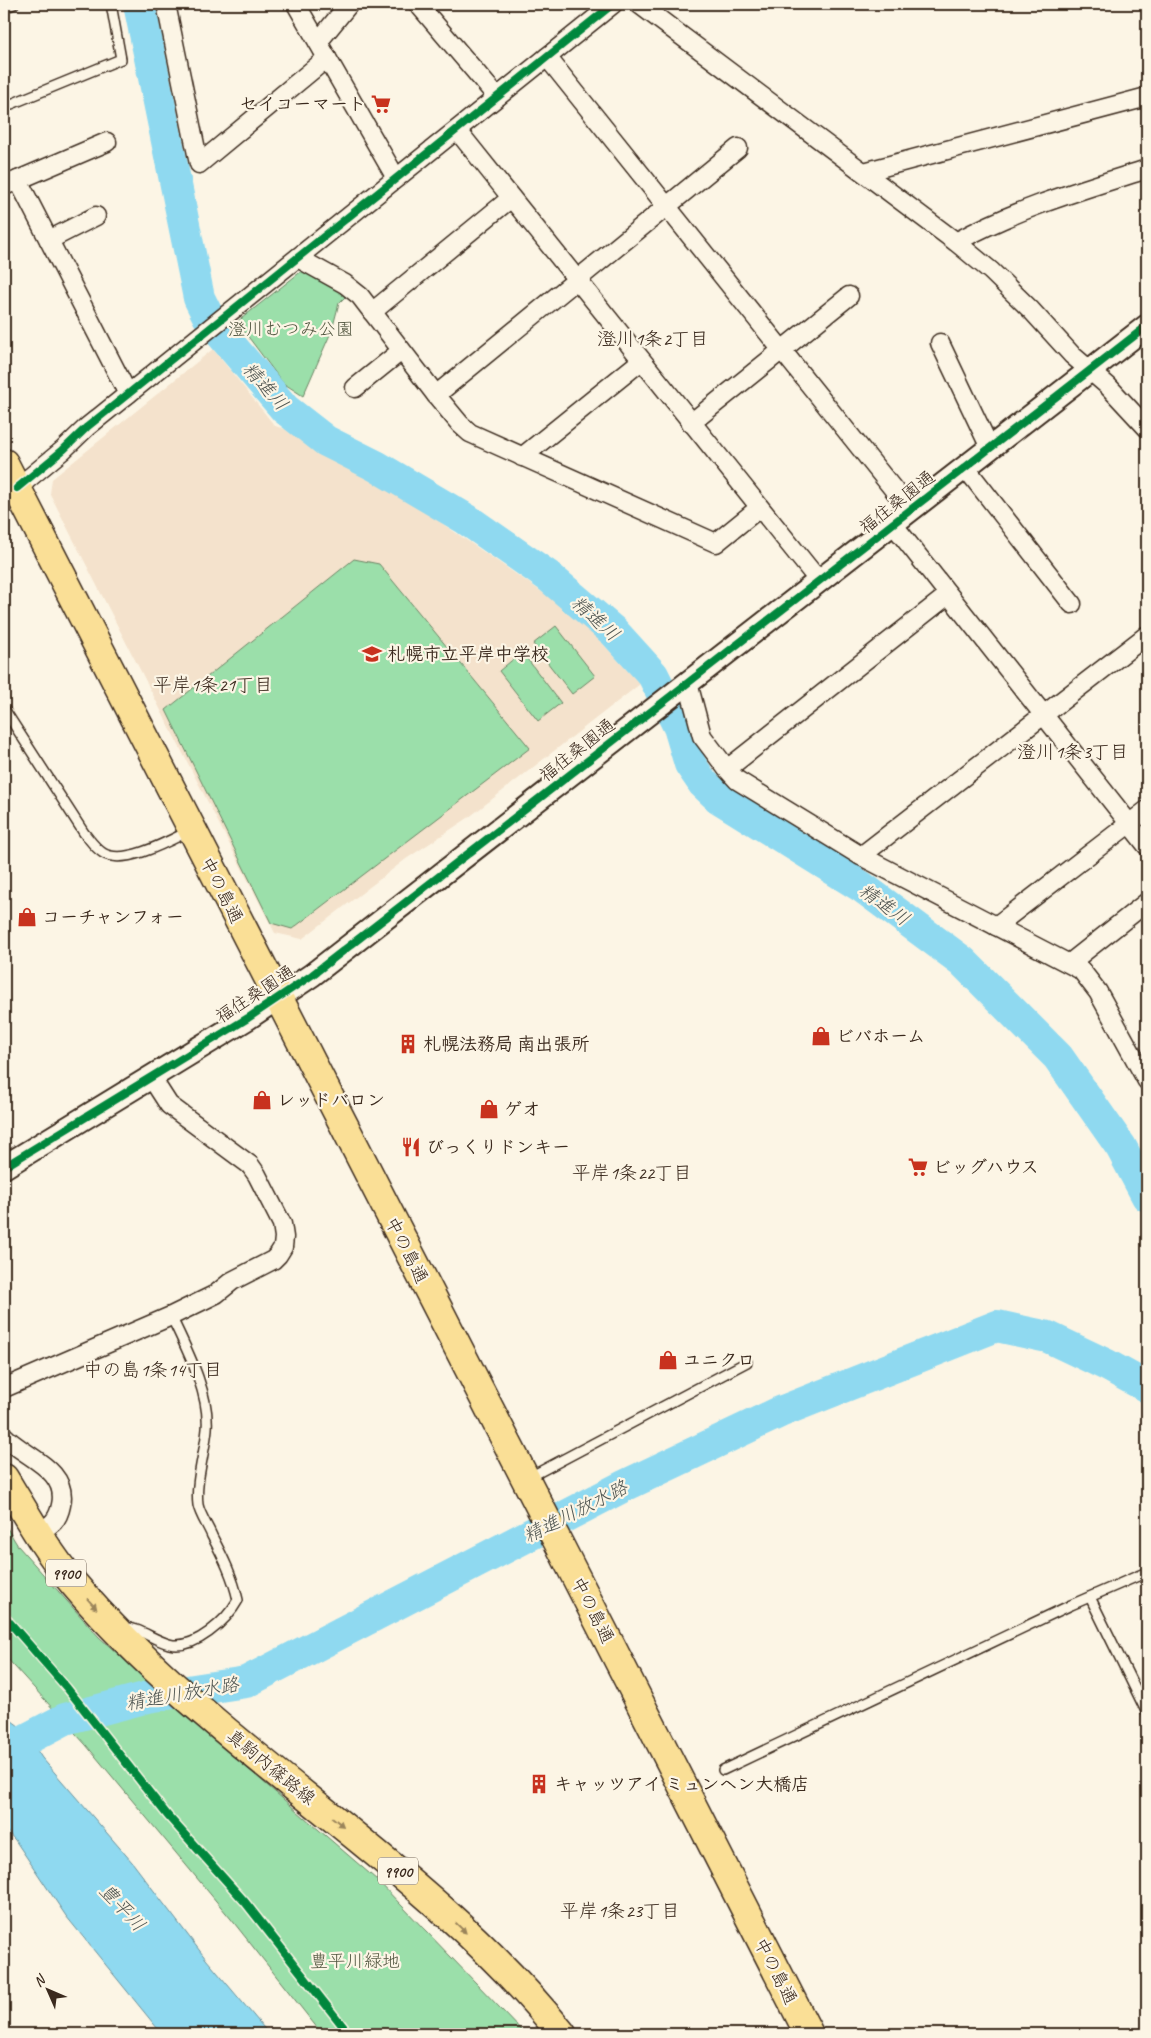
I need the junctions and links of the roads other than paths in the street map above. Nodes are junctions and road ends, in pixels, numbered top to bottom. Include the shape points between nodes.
1 (111, 4) edge
2 (166, 4) edge
3 (296, 4) edge
4 (349, 4) edge
5 (418, 4) edge
6 (613, 4) edge
7 (639, 4) edge
8 (318, 42) junction
9 (547, 57) junction
10 (327, 58) junction
11 (497, 97) junction
12 (1147, 97) edge
13 (4, 108) edge
14 (457, 130) junction
15 (107, 142) dead end
16 (738, 148) dead end
17 (1147, 168) edge
18 (864, 172) junction
19 (396, 178) junction
20 (11, 183) edge
21 (511, 198) junction
22 (666, 207) junction
23 (96, 216) dead end
24 (49, 240) junction
25 (956, 242) junction
26 (298, 258) junction
27 (576, 280) junction
28 (849, 296) dead end
29 (372, 312) junction
30 (1147, 326) edge
31 (940, 343) dead end
32 (781, 350) junction
33 (402, 351) junction
34 (641, 361) junction
35 (1090, 370) junction
36 (355, 388) dead end
37 (128, 394) junction
38 (436, 395) junction
39 (691, 423) junction
40 (1147, 428) edge
41 (990, 448) junction
42 (522, 457) junction
43 (965, 468) junction
44 (8, 472) edge
45 (759, 508) junction
46 (910, 510) junction
47 (893, 524) junction
48 (819, 582) junction
49 (948, 594) junction
50 (1072, 604) dead end
51 (1147, 635) edge
52 (673, 694) junction
53 (4, 709) edge
54 (1043, 716) junction
55 (727, 770) junction
56 (1147, 810) edge
57 (1130, 824) junction
58 (192, 830) junction
59 (1147, 846) edge
60 (860, 856) junction
61 (1147, 902) edge
62 (996, 926) junction
63 (1070, 963) junction
64 (278, 998) junction
65 (152, 1077) junction
66 (1147, 1081) edge
67 (4, 1167) edge
68 (171, 1316) junction
69 (747, 1362) dead end
70 (4, 1388) edge
71 (4, 1436) edge
72 (4, 1478) edge
73 (525, 1479) junction
74 (38, 1533) junction
75 (1147, 1572) edge
76 (1090, 1597) junction
77 (113, 1627) junction
78 (1147, 1713) edge
79 (723, 1770) dead end
80 (562, 2034) edge
81 (809, 2034) edge

1 - 13 lane via 121,59
2 - 10 street via 199,164
3 - 8 street
4 - 8 street
5 - 11 street
6 - 9 street
7 - 18 street
8 - 10 street
9 - 11 street
9 - 22 street
10 - 19 street
11 - 14 street
12 - 18 street
14 - 19 street
14 - 21 street
15 - 20 street
16 - 22 street
17 - 25 street via 1037,204
18 - 25 street
19 - 26 street
20 - 24 street
21 - 27 street
21 - 29 street
22 - 27 street
22 - 32 street
23 - 24 street
24 - 37 street
25 - 35 street via 991,271 1072,356
26 - 29 street via 345,284
26 - 37 street
27 - 34 street
27 - 38 street
28 - 32 street
29 - 33 street
30 - 35 street, 福住桑園通
31 - 41 street
32 - 39 street
32 - 46 street
33 - 36 street
33 - 38 street
34 - 39 street
34 - 42 street
35 - 40 street
35 - 41 street, 福住桑園通
37 - 44 street via 63,450
38 - 42 street via 470,433
39 - 45 street
41 - 43 street, 福住桑園通
42 - 45 street via 716,543
43 - 46 street, 福住桑園通
43 - 50 street
44 - 58 main road, 中の島通
45 - 48 street
46 - 47 street, 福住桑園通
47 - 48 street, 福住桑園通
47 - 49 street
48 - 52 street, 福住桑園通
49 - 54 street
49 - 55 street
51 - 54 street
52 - 55 street
52 - 64 street, 福住桑園通 via 312,975
53 - 58 lane via 84,833 105,854 122,857 139,853
54 - 57 street
54 - 60 street
55 - 60 street via 737,780
56 - 57 street
57 - 59 street
57 - 62 street
58 - 64 main road, 中の島通
60 - 62 street
61 - 63 street
62 - 63 street
63 - 66 street via 1087,976 1098,992
64 - 65 street, 福住桑園通
64 - 73 main road, 中の島通
65 - 67 street, 福住桑園通
65 - 68 street via 169,1106 250,1165 282,1224 284,1237 283,1247 272,1260 232,1281 216,1294
68 - 70 street
68 - 77 lane via 207,1410 207,1434 198,1491 200,1510 223,1558 238,1600 222,1621 202,1637 180,1645 170,1644 134,1628
69 - 73 lane
71 - 74 street via 52,1472 62,1486 63,1497 54,1522
72 - 74 main road, 真駒内篠路線 / 9900
73 - 81 main road, 中の島通
74 -> 77 main road, 真駒内篠路線 / 9900 via 74,1584
75 - 76 lane
76 - 78 lane
76 - 79 lane
77 -> 80 main road, 真駒内篠路線 / 9900 via 218,1725 442,1910 497,1963

